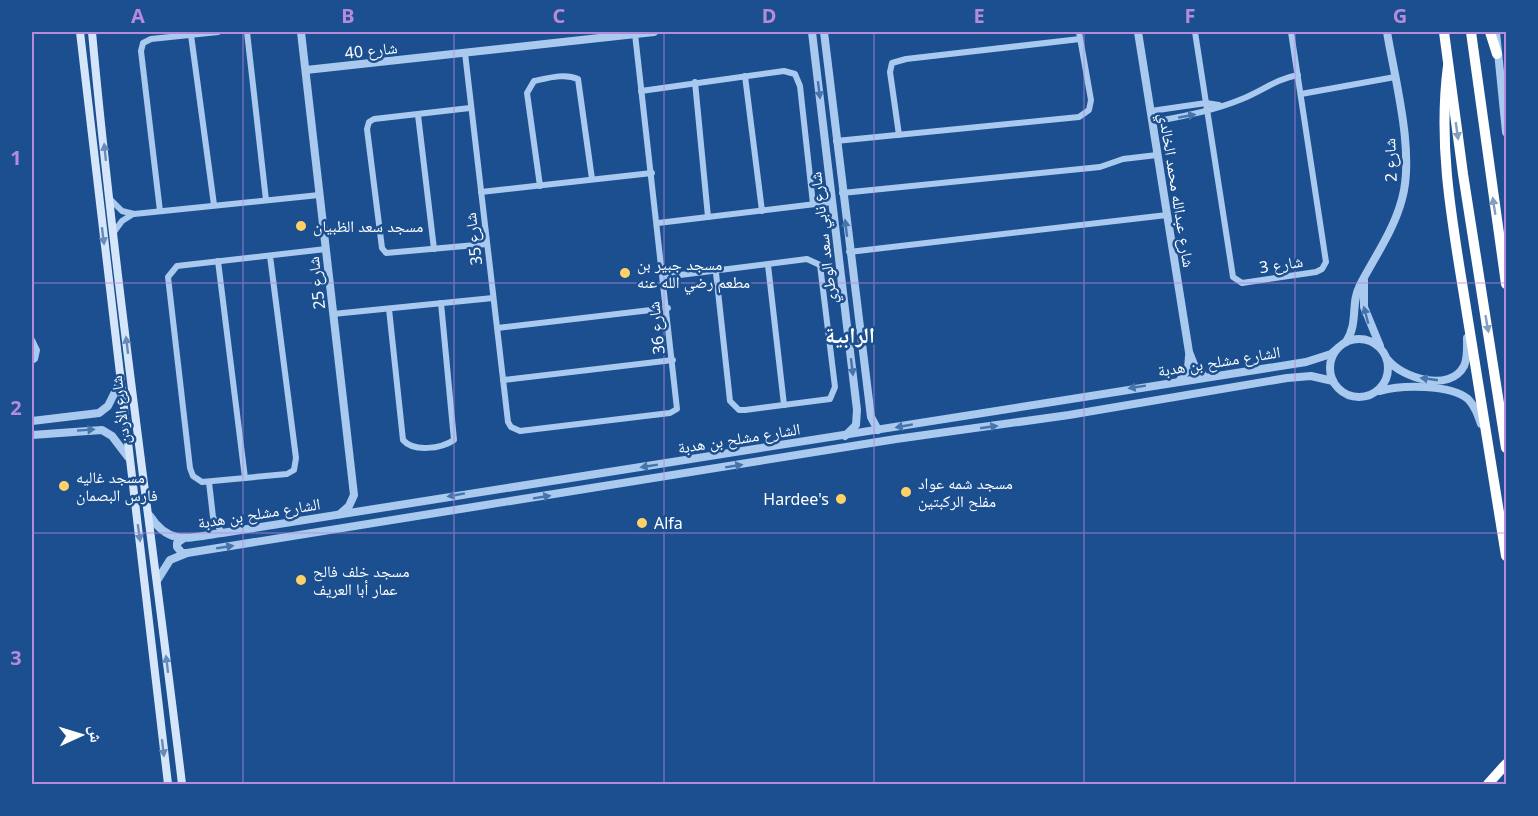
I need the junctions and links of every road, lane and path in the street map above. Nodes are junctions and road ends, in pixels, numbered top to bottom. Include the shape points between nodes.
1 (218, 32) edge
2 (247, 32) edge
3 (301, 32) edge
4 (654, 32) edge
5 (812, 32) edge
6 (824, 32) edge
7 (1079, 32) edge
8 (1138, 32) edge
9 (1195, 32) edge
10 (1291, 32) edge
11 (1388, 32) edge
12 (1444, 32) edge
13 (1471, 32) edge
14 (1490, 32) edge
15 (1496, 32) edge
16 (80, 34) edge
17 (92, 34) edge
18 (635, 34) junction
19 (190, 35) junction
20 (1080, 39) junction
21 (465, 53) junction
22 (1497, 54) junction
23 (1448, 66) junction
24 (306, 70) junction
25 (1298, 75) junction
26 (745, 76) junction
27 (1395, 77) junction
28 (695, 82) junction
29 (641, 91) junction
30 (1301, 93) junction
31 (1206, 103) junction
32 (1220, 105) junction
33 (470, 108) junction
34 (1151, 111) junction
35 (1208, 112) junction
36 (418, 116) junction
37 (1153, 122) junction
38 (1506, 132) edge
39 (899, 135) junction
40 (836, 141) junction
41 (1157, 155) junction
42 (652, 173) junction
43 (592, 179) junction
44 (540, 186) junction
45 (481, 192) junction
46 (842, 193) junction
47 (319, 195) junction
48 (110, 198) junction
49 (266, 200) junction
50 (832, 202) junction
51 (813, 204) junction
52 (214, 205) junction
53 (160, 211) junction
54 (762, 211) junction
55 (134, 214) junction
56 (1167, 215) junction
57 (708, 218) junction
58 (658, 223) junction
59 (114, 232) junction
60 (487, 244) junction
61 (326, 249) junction
62 (434, 249) junction
63 (849, 252) junction
64 (270, 256) junction
65 (218, 261) junction
66 (768, 265) junction
67 (716, 273) junction
68 (664, 277) junction
69 (1364, 279) junction
70 (1506, 284) edge
71 (493, 298) junction
72 (441, 303) junction
73 (1465, 306) junction
74 (668, 308) junction
75 (857, 308) junction
76 (388, 309) junction
77 (845, 309) junction
78 (333, 314) junction
79 (497, 328) junction
80 (32, 340) edge
81 (1346, 342) junction
82 (1338, 348) junction
83 (1381, 348) junction
84 (1189, 352) junction
85 (673, 360) junction
86 (1388, 360) junction
87 (32, 361) edge
88 (1205, 377) junction
89 (503, 380) junction
90 (1179, 380) junction
91 (1333, 381) junction
92 (120, 382) junction
93 (1377, 392) junction
94 (784, 405) junction
95 (951, 418) junction
96 (32, 421) edge
97 (508, 422) joint
98 (926, 422) junction
99 (878, 430) junction
100 (951, 432) junction
101 (32, 435) edge
102 (845, 436) junction
103 (929, 436) junction
104 (1506, 448) edge
105 (1490, 451) junction
106 (128, 457) junction
107 (245, 478) junction
108 (209, 482) junction
109 (482, 490) junction
110 (354, 495) junction
111 (484, 505) junction
112 (371, 509) junction
113 (340, 514) junction
114 (150, 516) junction
115 (222, 533) junction
116 (183, 538) junction
117 (187, 553) junction
118 (1506, 556) edge
119 (158, 579) junction
120 (158, 705) junction
121 (177, 744) junction
122 (1506, 764) edge
123 (1506, 770) edge
124 (168, 784) edge
125 (182, 784) edge
126 (1488, 784) edge
127 (1497, 784) edge

1 - 19 street
2 - 49 street
3 - 24 street, شارع 25
4 - 18 street, شارع 40
5 -> 50 street, شارع نابي سعد الوطري
6 - 40 street, شارع نابي سعد الوطري
7 - 20 street
8 - 34 street, شارع عبدالله محمد الخالدي
9 - 31 street, شارع 3
10 - 25 street, شارع 3
11 - 27 street, شارع 2
12 - 23 highway
70 -> 13 highway
14 - 22 highway
15 - 22 street
16 - 17 main road
16 -> 92 main road, شارع الأردن
48 -> 17 main road, شارع الأردن
18 - 21 street, شارع 40
18 - 29 street, شارع 36
19 - 52 street
19 - 53 street via 142,43
20 - 39 street via 892,63
20 - 39 street via 1091,100 1086,114
21 - 24 street, شارع 40
21 - 33 street, شارع 35
22 - 38 street
23 - 73 highway via 1444,156
23 -> 104 highway
24 - 47 street, شارع 25
25 - 30 street, شارع 3
25 - 32 street
26 - 28 street
26 - 51 street via 789,71 799,80
26 - 54 street
27 - 30 street
27 - 69 street, شارع 2 via 1407,163 1405,190 1397,215
28 - 29 street
28 - 57 street
29 - 42 street, شارع 36
30 - 35 street, شارع 3 via 1326,259 1324,267 1316,272 1242,283 1235,279
31 - 32 street
31 - 34 street
31 - 35 street, شارع 3
32 - 35 street
33 - 36 street
33 - 45 street, شارع 35
34 - 37 street, شارع عبدالله محمد الخالدي
37 -> 35 street
36 - 62 street
36 - 62 street via 374,119 367,129 382,248 386,253
37 - 41 street, شارع عبدالله محمد الخالدي
39 - 40 street
40 - 46 street, شارع نابي سعد الوطري
41 - 46 street via 1123,159 1100,167
41 - 56 street, شارع عبدالله محمد الخالدي
42 - 43 street
42 - 58 street, شارع 36
43 - 44 street
43 - 44 street via 578,78 550,77 534,81 527,93
44 - 45 street
45 - 60 street, شارع 35
63 -> 46 street, شارع نابي سعد الوطري
47 - 49 street
47 - 61 street, شارع 25
48 - 55 street via 122,211
48 - 59 main road, شارع الأردن
49 - 52 street
50 - 51 street
50 - 77 street, شارع نابي سعد الوطري
51 - 54 street
52 - 53 street
53 - 55 street
54 - 57 street
55 - 59 street
56 - 63 street
56 - 84 street, شارع عبدالله محمد الخالدي
57 - 58 street
58 - 68 street, شارع 36
114 -> 59 main road, شارع الأردن
60 - 62 street
60 - 71 street, شارع 35
61 - 64 street
61 - 78 street, شارع 25
63 - 75 street, شارع نابي سعد الوطري
64 - 65 street
64 - 107 street via 296,458 294,470 287,474
65 - 107 street
65 - 108 street via 177,266 168,278 190,468 197,479
66 - 67 street
66 - 94 street
66 - 94 street via 807,259 823,271 834,395 826,401
67 - 68 street
67 - 94 street via 730,401 739,410
68 - 74 street, شارع 36
69 - 81 street, شارع 2 via 1356,297 1354,326
83 -> 69 street via 1366,317
71 - 72 street
71 - 79 street, شارع 35
72 - 76 street
72 - 76 street via 454,440 415,448 403,440
73 -> 86 street via 1467,360 1454,377 1440,380 1410,375
73 - 105 highway
74 - 79 street
74 - 85 street, شارع 36
75 - 77 street via 852,313
75 - 99 street, شارع نابي سعد الوطري via 871,417
76 - 78 street
77 -> 102 street, شارع نابي سعد الوطري via 857,410 856,425
78 - 110 street, شارع 25
79 - 89 street, شارع 35
80 - 87 street via 37,350
81 - 82 street
81 - 83 street via 1368,340
82 - 88 street, الشارع مشلح بن هدبة via 1306,362
82 - 91 street via 1330,364
83 - 86 street
84 - 88 street, شارع عبدالله محمد الخالدي via 1195,367
84 - 90 street, شارع عبدالله محمد الخالدي via 1188,369
85 - 89 street
85 - 97 street, شارع 36 via 678,405 670,413 520,431
86 - 93 street via 1386,381
88 - 90 street, الشارع مشلح بن هدبة
89 - 97 street, شارع 35
90 -> 95 street, الشارع مشلح بن هدبة
91 - 93 street via 1352,397
100 -> 91 street, الشارع مشلح بن هدبة via 1287,378 1311,376
92 - 96 street via 108,406 99,412
92 - 106 main road, شارع الأردن
93 - 105 street via 1409,385 1462,395 1475,408
95 - 98 street, الشارع مشلح بن هدبة
95 - 100 street via 945,427
98 -> 99 street, الشارع مشلح بن هدبة
98 - 103 street via 932,428
99 - 102 street, الشارع مشلح بن هدبة
100 - 103 street, الشارع مشلح بن هدبة
101 -> 106 street via 102,430 112,436
102 -> 109 street, الشارع مشلح بن هدبة
111 -> 103 street, الشارع مشلح بن هدبة
105 - 118 highway
106 -> 120 main road, شارع الأردن
107 - 108 street
108 - 115 street via 213,518
109 - 111 street via 490,497
109 -> 112 street, الشارع مشلح بن هدبة
110 - 112 street
110 - 113 street
117 -> 111 street, الشارع مشلح بن هدبة
112 - 113 street, الشارع مشلح بن هدبة
113 - 115 street, الشارع مشلح بن هدبة
114 - 116 street, الشارع مشلح بن هدبة via 162,532
114 - 119 main road, شارع الأردن
115 - 116 street, الشارع مشلح بن هدبة
116 - 117 street via 177,547
117 - 119 street, الشارع مشلح بن هدبة via 170,560
121 -> 119 main road, شارع الأردن
120 - 121 main road via 162,698 169,700
120 -> 124 main road, شارع الأردن
121 - 125 main road, شارع الأردن
122 - 126 highway
123 - 127 highway

